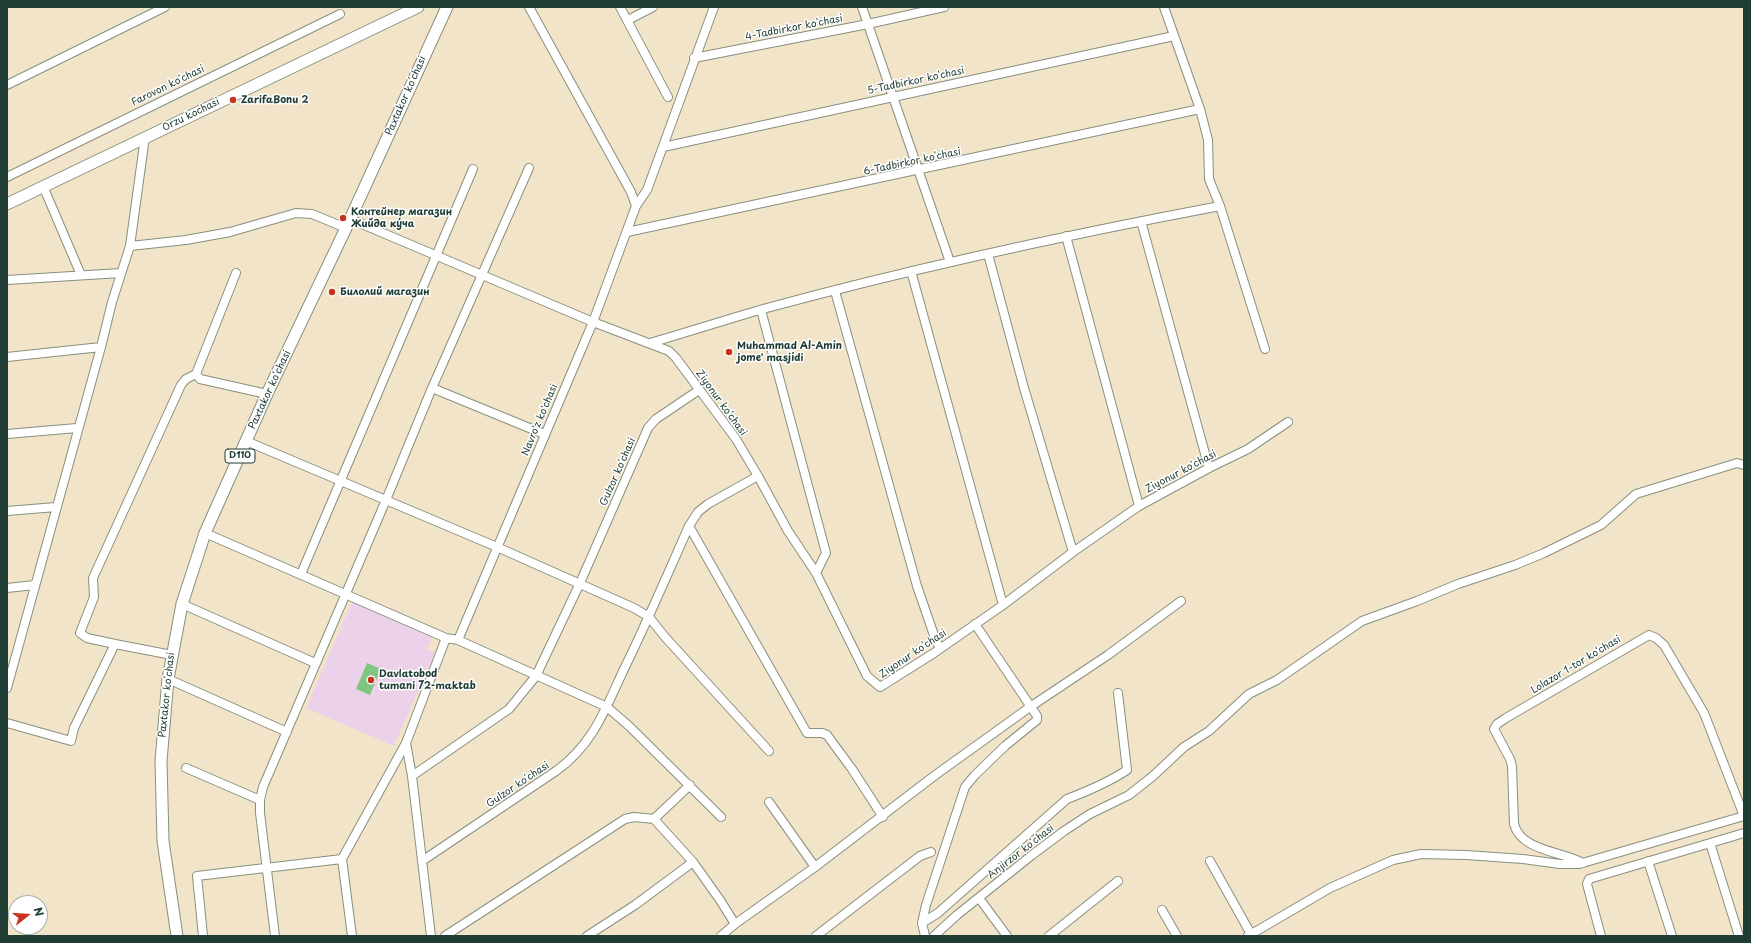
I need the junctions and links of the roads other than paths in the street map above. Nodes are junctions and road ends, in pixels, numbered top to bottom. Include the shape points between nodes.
1 (165, 7) edge
2 (418, 7) edge
3 (447, 7) edge
4 (529, 7) edge
5 (620, 7) edge
6 (653, 7) edge
7 (714, 7) edge
8 (862, 7) edge
9 (944, 7) edge
10 (1164, 7) edge
11 (340, 14) dead end
12 (628, 20) junction
13 (868, 24) junction
14 (1174, 36) junction
15 (694, 58) junction
16 (7, 85) edge
17 (668, 97) dead end
18 (892, 97) junction
19 (1200, 109) junction
20 (145, 137) junction
21 (663, 147) junction
22 (529, 168) dead end
23 (474, 169) dead end
24 (919, 171) junction
25 (7, 177) edge
26 (43, 186) junction
27 (7, 204) edge
28 (636, 206) junction
29 (1220, 206) junction
30 (1141, 221) junction
31 (348, 224) junction
32 (628, 232) junction
33 (1066, 236) junction
34 (130, 246) junction
35 (988, 254) junction
36 (437, 255) junction
37 (950, 262) junction
38 (911, 271) junction
39 (121, 273) junction
40 (236, 273) dead end
41 (81, 275) junction
42 (483, 275) junction
43 (7, 280) edge
44 (835, 290) junction
45 (761, 310) junction
46 (593, 322) junction
47 (650, 343) junction
48 (101, 347) junction
49 (1265, 349) dead end
50 (7, 357) edge
51 (196, 374) junction
52 (432, 388) junction
53 (699, 390) junction
54 (267, 394) junction
55 (1288, 422) dead end
56 (77, 428) junction
57 (7, 434) edge
58 (544, 434) junction
59 (246, 441) junction
60 (1744, 465) edge
61 (1209, 468) junction
62 (758, 476) junction
63 (340, 481) junction
64 (386, 500) junction
65 (1139, 506) junction
66 (56, 507) junction
67 (7, 511) edge
68 (690, 526) junction
69 (205, 533) junction
70 (497, 547) junction
71 (1073, 552) junction
72 (816, 573) junction
73 (301, 574) junction
74 (580, 583) junction
75 (35, 585) junction
76 (7, 588) edge
77 (345, 594) junction
78 (1181, 601) dead end
79 (182, 604) junction
80 (1003, 605) junction
81 (649, 617) junction
82 (975, 624) junction
83 (446, 638) junction
84 (458, 640) junction
85 (114, 644) junction
86 (940, 648) junction
87 (172, 655) junction
88 (315, 663) junction
89 (10, 664) edge
90 (536, 676) junction
91 (168, 679) junction
92 (7, 688) edge
93 (1118, 693) dead end
94 (607, 706) junction
95 (1030, 706) junction
96 (7, 723) edge
97 (286, 732) junction
98 (406, 744) junction
99 (769, 751) dead end
100 (186, 768) dead end
101 (412, 776) junction
102 (690, 785) junction
103 (260, 800) junction
104 (769, 802) dead end
105 (721, 816) dead end
106 (1744, 816) edge
107 (883, 817) junction
108 (654, 819) junction
109 (1744, 833) edge
110 (1710, 843) junction
111 (932, 852) dead end
112 (342, 858) junction
113 (422, 861) junction
114 (1210, 861) dead end
115 (1648, 861) junction
116 (693, 862) junction
117 (1583, 863) junction
118 (815, 867) junction
119 (267, 868) junction
120 (1118, 881) dead end
121 (979, 898) junction
122 (1162, 910) dead end
123 (922, 923) junction
124 (735, 924) junction
125 (177, 936) edge
126 (203, 936) edge
127 (275, 936) edge
128 (352, 936) edge
129 (431, 936) edge
130 (445, 936) edge
131 (587, 936) edge
132 (721, 936) edge
133 (816, 936) edge
134 (925, 936) edge
135 (934, 936) edge
136 (1007, 936) edge
137 (1049, 936) edge
138 (1178, 936) edge
139 (1250, 936) edge
140 (1602, 936) edge
141 (1672, 936) edge
142 (1739, 936) edge

1 - 16 street
2 - 20 main road, Orzu kochasi
3 - 31 main road, Paxtakor koʻchasi / D110
4 - 28 street via 631,192
5 - 12 street
6 - 12 street
7 - 15 street, Navro'z ko'chasi
8 - 13 street
9 - 13 street, 4-Tadbirkor koʻchasi
10 - 14 street
11 - 25 street, Farovon koʻchasi
12 - 17 street
13 - 15 street, 4-Tadbirkor koʻchasi
13 - 18 street
14 - 18 street, 5-Tadbirkor koʻchasi
14 - 19 street
15 - 21 street, Navro'z ko'chasi
18 - 21 street, 5-Tadbirkor koʻchasi
18 - 24 street
19 - 24 street, 6-Tadbirkor koʻchasi
19 - 29 street via 1208,140 1209,179
20 - 26 main road, Orzu kochasi
20 - 34 street
21 - 28 street, Navro'z ko'chasi via 647,190
22 - 42 street
23 - 36 street
24 - 32 street, 6-Tadbirkor koʻchasi
24 - 37 street
26 - 27 main road, Orzu kochasi
26 - 41 street
28 - 32 street, Navro'z ko'chasi
29 - 30 street
29 - 49 street
30 - 33 street
30 - 61 street
31 - 34 street, Ziyonur koʻchasi via 312,214 296,213 230,232
31 - 36 street, Ziyonur koʻchasi
31 - 54 main road, Paxtakor koʻchasi / D110
32 - 46 street, Navro'z ko'chasi
33 - 35 street
33 - 65 street
34 - 39 street
35 - 37 street
35 - 71 street via 1024,388
36 - 42 street, Ziyonur koʻchasi
36 - 63 street
37 - 38 street
38 - 44 street
38 - 80 street
39 - 41 street
39 - 48 street
40 - 51 street
41 - 43 street
42 - 46 street, Ziyonur koʻchasi
42 - 52 street
44 - 45 street
44 - 86 street via 917,586
45 - 47 street
45 - 72 street via 826,553
46 - 47 street, Ziyonur koʻchasi
46 - 58 street, Navro'z ko'chasi
47 - 53 street, Ziyonur koʻchasi via 669,351
48 - 50 street
48 - 56 street
51 - 54 street via 200,379
51 - 85 street via 181,385 93,578 94,597 80,633 87,638
52 - 58 street
52 - 64 street
53 - 62 street, Ziyonur koʻchasi via 736,439
53 - 74 street, Gulzor koʻchasi via 656,419 648,428
54 - 59 main road, Paxtakor koʻchasi / D110
55 - 61 street, Ziyonur koʻchasi via 1248,450
56 - 57 street
56 - 66 street
58 - 70 street, Navro'z ko'chasi
59 - 63 street
59 - 69 main road, Paxtakor koʻchasi / D110
60 - 121 street, Anjirzor koʻchasi via 1729,465 1636,494 1601,525 1544,553 1362,621 1277,680 1249,694 1209,731 1184,747 1153,776 1129,794 1064,831
61 - 65 street, Ziyonur koʻchasi
62 - 68 street, Gulzor koʻchasi via 708,504 698,512
62 - 72 street, Ziyonur koʻchasi via 788,531
63 - 64 street
63 - 73 street
64 - 70 street
64 - 77 street
65 - 71 street, Ziyonur koʻchasi
66 - 67 street
66 - 75 street
68 - 81 street, Gulzor koʻchasi
68 - 107 street via 808,733 825,734 831,739
69 - 73 street
69 - 79 main road, Paxtakor koʻchasi / D110
70 - 74 street
70 - 84 street, Navro'z ko'chasi
71 - 80 street, Ziyonur koʻchasi
72 - 86 street, Ziyonur koʻchasi via 867,676 880,688
73 - 77 street
74 - 81 street
74 - 90 street, Gulzor koʻchasi
75 - 76 street
75 - 89 street
77 - 83 street
77 - 88 street
78 - 95 street via 1108,656
79 - 87 main road, Paxtakor koʻchasi / D110
79 - 88 street
80 - 82 street, Ziyonur koʻchasi
81 - 94 street, Gulzor koʻchasi
81 - 99 street
82 - 86 street, Ziyonur koʻchasi
82 - 95 street
83 - 84 street
83 - 98 street
84 - 90 street
85 - 87 street
85 - 96 street via 74,728 71,741
87 - 91 main road, Paxtakor koʻchasi / D110
88 - 97 street
89 - 92 street
90 - 94 street
90 - 101 street, Gulzor koʻchasi via 505,712
91 - 97 street
91 - 125 main road, Paxtakor koʻchasi / D110 via 161,761 161,802 163,841
93 - 123 street via 1127,770 1067,799 938,913
94 - 102 street
94 - 113 street, Gulzor koʻchasi via 595,731 571,761
95 - 107 street
95 - 123 street via 1037,720 1005,746 965,787
97 - 103 street
98 - 101 street
98 - 112 street
100 - 103 street
101 - 113 street
102 - 105 street
102 - 108 street
103 - 119 street
104 - 118 street
106 - 117 street
106 - 117 street, Lolazor 1-tor ko‘chasi via 1704,713 1664,645 1649,635 1506,718 1494,729 1512,766 1516,831 1524,840 1541,849
107 - 118 street
108 - 116 street
108 - 130 street via 625,819
109 - 110 street
110 - 115 street
110 - 142 street
111 - 133 street via 920,856
112 - 119 street
112 - 128 street
113 - 129 street
114 - 139 street
115 - 140 street via 1589,880 1586,884
115 - 141 street
116 - 124 street
116 - 131 street via 635,905
117 - 139 street via 1560,864 1523,859 1421,854 1393,860 1330,888
118 - 124 street
119 - 126 street via 197,876
119 - 127 street
120 - 137 street
121 - 135 street, Anjirzor koʻchasi
121 - 136 street
122 - 138 street
123 - 134 street
124 - 132 street

